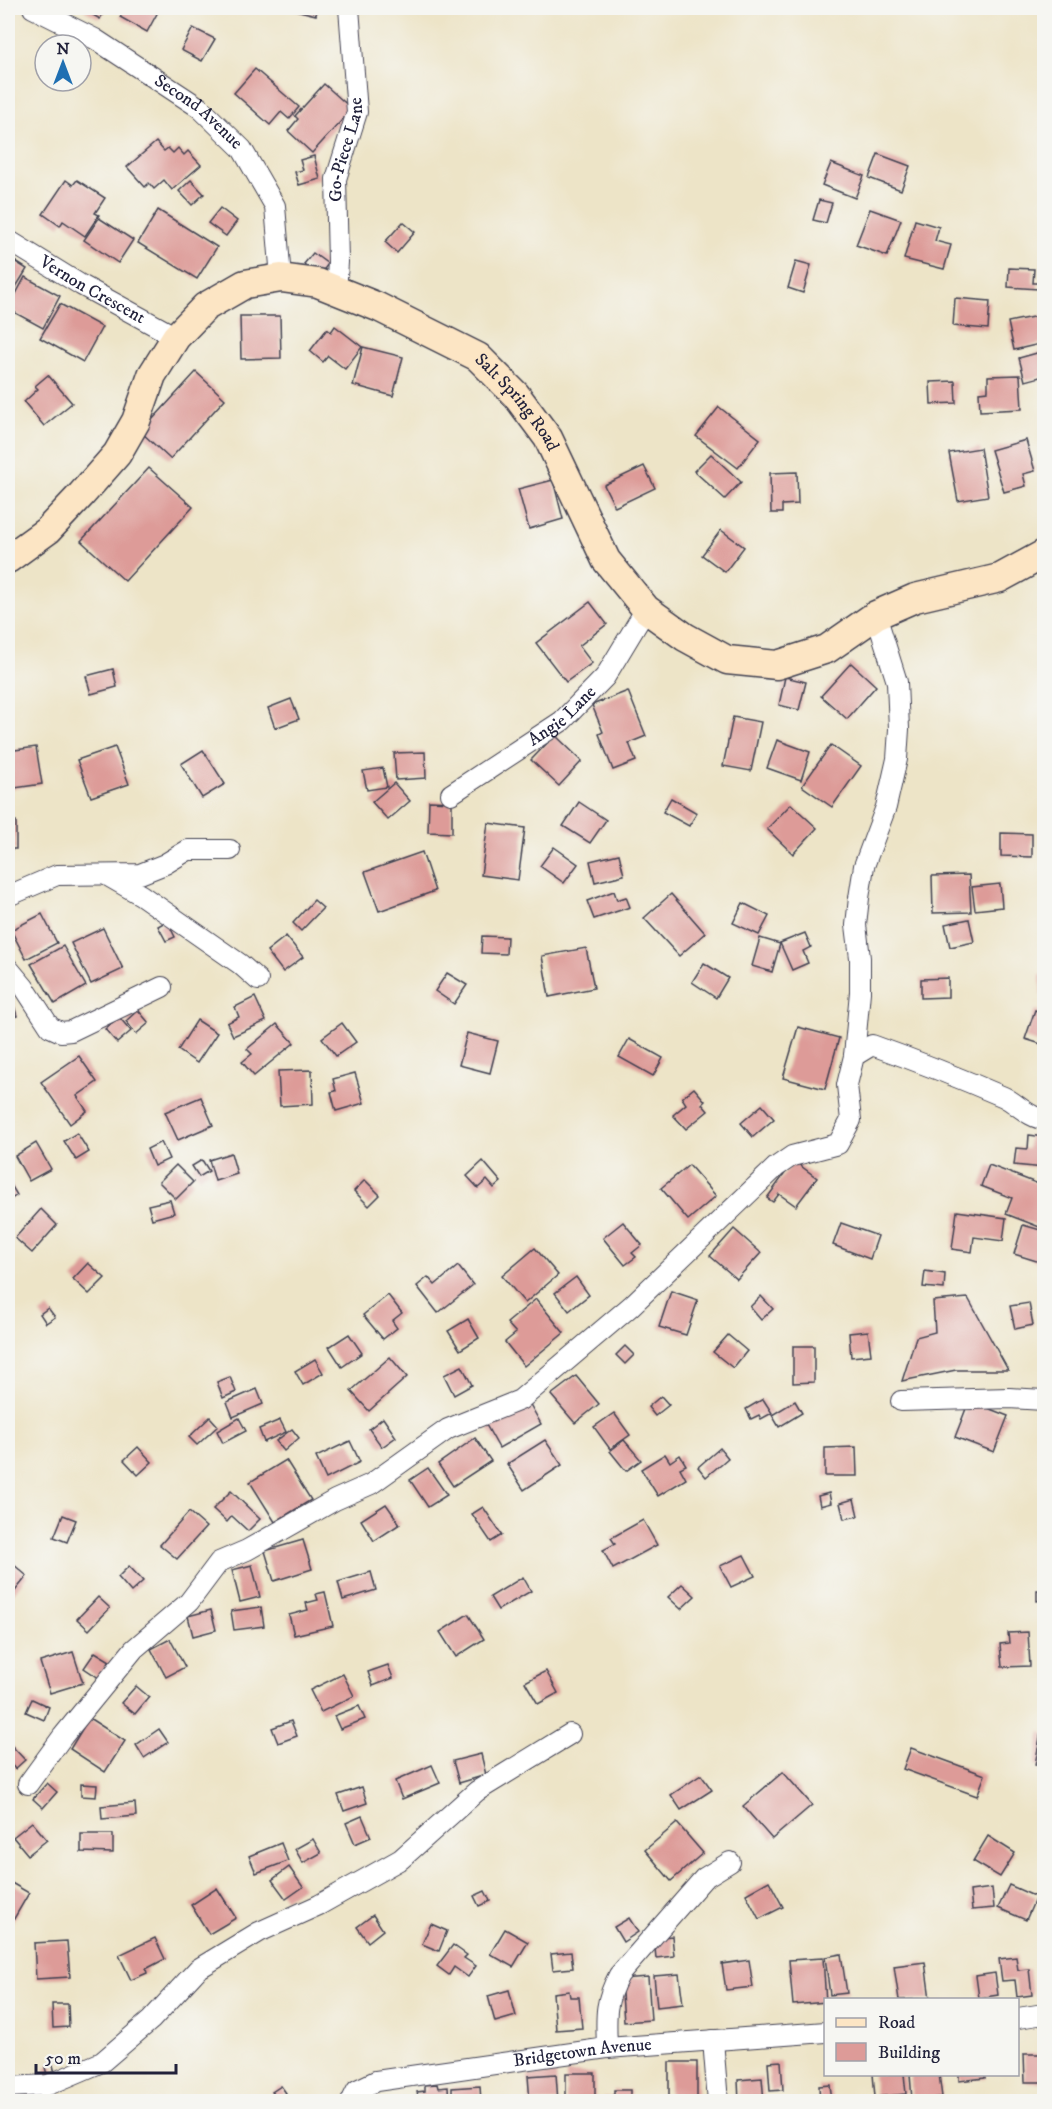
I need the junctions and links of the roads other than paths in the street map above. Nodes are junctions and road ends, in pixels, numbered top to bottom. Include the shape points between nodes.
1 (33, 8) edge
2 (349, 8) edge
3 (8, 240) edge
4 (281, 278) junction
5 (336, 292) junction
6 (176, 337) junction
7 (1044, 554) edge
8 (8, 559) edge
9 (646, 609) junction
10 (876, 615) junction
11 (451, 794) dead end
12 (230, 850) dead end
13 (108, 876) junction
14 (8, 896) edge
15 (8, 968) edge
16 (258, 980) dead end
17 (162, 987) dead end
18 (854, 1056) junction
19 (1044, 1119) edge
20 (1044, 1400) edge
21 (901, 1401) dead end
22 (570, 1734) dead end
23 (28, 1784) dead end
24 (730, 1862) dead end
25 (1044, 2014) edge
26 (1019, 2018) edge
27 (824, 2032) edge
28 (713, 2040) junction
29 (607, 2048) junction
30 (8, 2087) edge
31 (351, 2102) edge
32 (718, 2102) edge

1 - 4 street, Second Avenue via 95,39 200,108 242,149 276,206
2 - 5 street, Go-Piece Lane via 357,112 336,179
3 - 6 street, Vernon Crescent
4 - 5 street, Salt Spring Road via 318,283
4 - 6 street, Salt Spring Road via 245,284 204,307
5 - 9 street, Salt Spring Road via 378,307 478,357 516,395 548,438 606,560
6 - 8 street, Salt Spring Road via 152,375 136,421 117,454 48,530
7 - 10 street, Salt Spring Road via 1000,578 915,598
9 - 10 street, Salt Spring Road via 727,660 777,665 827,649
9 - 11 street, Angie Lane via 605,677 562,722
10 - 18 street via 897,682 899,729 886,807 864,866 859,898 856,925 860,992
12 - 13 street via 188,850 140,874
13 - 14 street via 57,875
13 - 16 street via 141,895
15 - 17 street via 50,1027 61,1032 71,1032
18 - 19 street via 872,1046 945,1071
18 - 23 street via 847,1085 851,1120 838,1144 792,1156 776,1167 631,1306 520,1400 448,1429 371,1484 219,1562 189,1602 134,1649
20 - 21 street
22 - 30 street via 477,1791 401,1859 319,1905 259,1932 198,1969 151,2020 102,2062 48,2085
24 - 29 street via 704,1878 619,1975 606,2010
25 - 26 street
27 - 28 street, Bridgetown Avenue
28 - 29 street, Bridgetown Avenue
28 - 32 street
29 - 31 street, Bridgetown Avenue via 376,2081 357,2090

